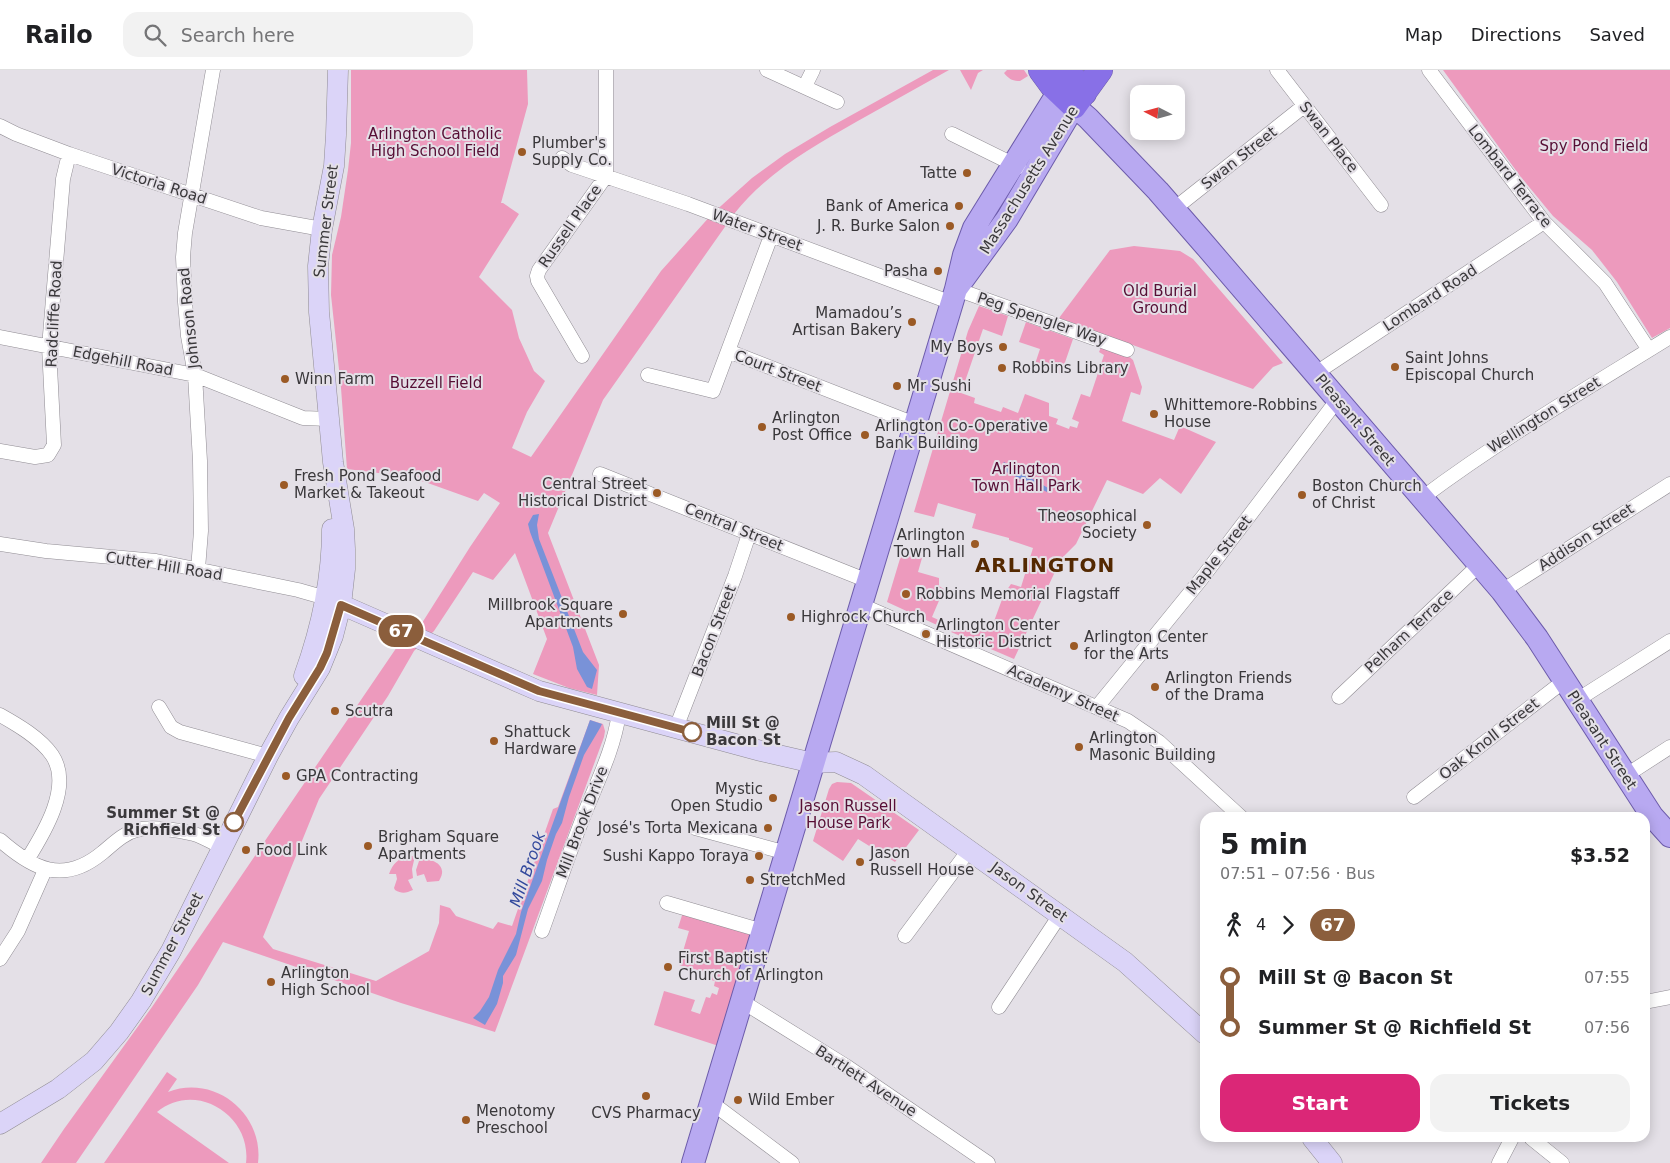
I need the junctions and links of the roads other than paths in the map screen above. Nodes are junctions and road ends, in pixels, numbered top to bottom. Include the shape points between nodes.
1 (213, 70) edge
2 (338, 70) edge
3 (606, 70) edge
4 (766, 70) edge
5 (813, 70) edge
6 (1041, 70) edge
7 (1100, 70) edge
8 (1277, 70) edge
9 (1429, 70) edge
10 (805, 86) junction
11 (1074, 89) edge
12 (837, 102) dead end
13 (1304, 106) junction
14 (0, 126) edge
15 (952, 134) dead end
16 (69, 154) junction
17 (562, 158) dead end
18 (1014, 164) junction
19 (606, 176) junction
20 (191, 194) junction
21 (1381, 205) dead end
22 (1174, 209) junction
23 (1007, 219) junction
24 (1544, 222) junction
25 (322, 229) junction
26 (771, 236) junction
27 (954, 296) junction
28 (0, 337) edge
29 (1670, 337) edge
30 (49, 347) junction
31 (1127, 350) dead end
32 (1649, 350) junction
33 (728, 351) junction
34 (582, 356) dead end
35 (1316, 373) junction
36 (195, 375) junction
37 (648, 375) dead end
38 (1338, 399) junction
39 (329, 419) junction
40 (915, 424) junction
41 (0, 451) edge
42 (600, 474) dead end
43 (1670, 484) edge
44 (1422, 498) junction
45 (749, 534) junction
46 (0, 544) edge
47 (1479, 565) junction
48 (198, 569) junction
49 (868, 581) junction
50 (1502, 591) junction
51 (333, 602) junction
52 (861, 605) junction
53 (1670, 641) edge
54 (1564, 681) junction
55 (1339, 697) dead end
56 (1577, 700) junction
57 (159, 707) dead end
58 (1097, 708) junction
59 (619, 713) junction
60 (0, 715) edge
61 (676, 728) junction
62 (1670, 747) edge
63 (268, 756) junction
64 (813, 763) junction
65 (1625, 776) junction
66 (1414, 797) dead end
67 (1235, 812) edge
68 (1649, 812) edge
69 (1650, 813) edge
70 (695, 828) dead end
71 (1670, 836) edge
72 (0, 840) edge
73 (222, 847) junction
74 (969, 850) junction
75 (787, 852) junction
76 (27, 860) junction
77 (45, 870) junction
78 (667, 903) dead end
79 (1060, 915) junction
80 (542, 931) dead end
81 (763, 931) junction
82 (905, 936) dead end
83 (0, 959) edge
84 (1670, 997) edge
85 (1650, 1001) edge
86 (742, 1002) junction
87 (999, 1007) dead end
88 (1200, 1029) edge
89 (712, 1103) junction
90 (0, 1124) edge
91 (1315, 1142) edge
92 (1510, 1142) edge
93 (1536, 1142) edge
94 (693, 1163) edge
95 (792, 1163) edge
96 (988, 1163) edge
97 (1332, 1163) edge
98 (1499, 1163) edge
99 (1562, 1163) edge

1 - 20 street, Johnson Road
2 - 25 main road, Summer Street via 334,166
3 - 19 street
4 - 10 street
5 - 10 street
6 - 11 highway
7 - 11 highway, Massachusetts Avenue
8 - 13 street, Swan Place
9 - 24 street, Lombard Terrace
10 - 12 street
11 - 18 main road, Massachusetts Avenue
11 - 22 main road, Pleasant Street
11 - 23 main road, Massachusetts Avenue
13 - 21 street, Swan Place
13 - 22 street, Swan Street
14 - 16 street, Victoria Road
15 - 18 street
16 - 20 street, Victoria Road
16 - 30 street, Radcliffe Road via 63,177
17 - 19 street, Water Street via 572,165
18 - 23 street via 1022,175 1010,200
18 - 27 main road, Massachusetts Avenue via 974,228
19 - 26 street, Water Street
19 - 34 street, Russell Place via 537,276
20 - 25 street, Victoria Road via 261,218
20 - 36 street, Johnson Road via 183,257 188,336
22 - 35 main road, Pleasant Street
23 - 27 main road, Massachusetts Avenue
24 - 32 street, Lombard Terrace via 1605,283
24 - 35 street, Lombard Road
25 - 39 main road, Summer Street via 318,294
26 - 27 street, Water Street
26 - 33 street, Court Street
27 - 31 street, Peg Spengler Way
27 - 40 main road, Massachusetts Avenue
28 - 30 street, Edgehill Road
29 - 32 street, Wellington Street
30 - 36 street, Edgehill Road
30 - 41 street, Radcliffe Road via 54,445 48,455
32 - 44 street, Wellington Street via 1529,423
33 - 37 street via 713,391
33 - 40 street, Court Street
35 - 38 main road, Pleasant Street
36 - 39 street, Edgehill Road via 303,418
36 - 48 street, Johnson Road via 201,495
38 - 44 main road, Pleasant Street
38 - 58 street, Maple Street via 1202,578
39 - 51 main road, Summer Street via 333,462
40 - 49 main road, Massachusetts Avenue
42 - 45 street, Central Street
43 - 50 street, Addison Street
44 - 47 main road, Pleasant Street
45 - 49 street, Central Street
45 - 61 street, Bacon Street
46 - 48 street, Cutter Hill Road via 156,561
47 - 50 main road, Pleasant Street
47 - 55 street, Pelham Terrace
48 - 51 street, Cutter Hill Road via 298,590
49 - 52 main road, Massachusetts Avenue
50 - 54 main road, Pleasant Street
51 - 59 main road, Jason Street via 539,691
51 - 63 main road, Summer Street via 289,718
52 - 58 street, Academy Street
52 - 64 main road, Massachusetts Avenue
53 - 56 street
54 - 56 main road, Pleasant Street
54 - 66 street, Oak Knoll Street
56 - 65 main road, Pleasant Street
57 - 63 street via 171,727 180,732
58 - 67 street, Academy Street via 1128,721 1159,742
59 - 61 main road, Jason Street
59 - 80 street, Mill Brook Drive via 601,776
60 - 76 street via 47,749 59,770 55,805
61 - 64 main road, Jason Street
62 - 65 street
63 - 73 main road, Summer Street
64 - 74 main road, Jason Street via 836,762 864,775
64 - 75 main road, Massachusetts Avenue
65 - 68 main road, Pleasant Street
69 - 71 main road, Pleasant Street
70 - 75 street
72 - 76 street
73 - 77 street via 194,834 137,829 83,865 57,871
73 - 90 main road, Summer Street via 160,971 119,1032 77,1076
74 - 79 main road, Jason Street
74 - 82 street
75 - 81 main road, Massachusetts Avenue
76 - 77 street
77 - 83 street via 18,932
78 - 81 street
79 - 87 street
79 - 88 main road, Jason Street via 1141,974
81 - 86 main road, Massachusetts Avenue
84 - 85 street
86 - 89 main road, Massachusetts Avenue
86 - 96 street, Bartlett Avenue via 853,1070
89 - 94 main road, Massachusetts Avenue
89 - 95 street
91 - 97 main road
92 - 98 street
93 - 99 street

